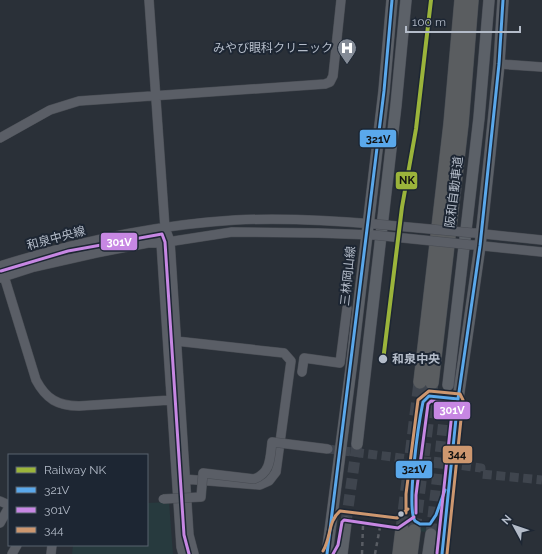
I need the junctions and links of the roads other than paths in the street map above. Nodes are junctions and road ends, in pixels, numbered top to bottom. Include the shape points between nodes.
1 (149, 0) edge
2 (341, 0) edge
3 (392, 0) edge
4 (406, 0) edge
5 (461, 0) edge
6 (472, 0) edge
7 (489, 0) edge
8 (503, 0) edge
9 (499, 64) junction
10 (542, 67) edge
11 (156, 96) junction
12 (0, 138) edge
13 (165, 228) junction
14 (371, 229) junction
15 (477, 234) junction
16 (542, 240) edge
17 (165, 242) junction
18 (476, 245) junction
19 (542, 252) edge
20 (0, 266) edge
21 (2, 277) edge
22 (347, 308) dead end
23 (176, 341) junction
24 (302, 372) dead end
25 (448, 385) tunnel mouth
26 (171, 400) junction
27 (357, 444) tunnel mouth
28 (328, 449) tunnel mouth
29 (184, 479) junction
30 (163, 499) dead end
31 (8, 508) edge
32 (346, 522) tunnel mouth
33 (0, 524) edge
34 (431, 534) tunnel mouth
35 (183, 554) edge
36 (194, 554) edge
37 (327, 554) edge
38 (342, 554) edge
39 (399, 554) edge
40 (411, 554) edge
41 (428, 554) edge
42 (442, 554) edge

1 - 11 street
2 - 11 street via 333,76 330,82
3 - 14 main road, 三林岡山線
4 - 27 main road
5 - 6 highway, 阪和自動車道 via 426,382 462,124
7 - 25 main road via 479,118
8 - 9 main road
9 - 10 street
9 - 15 main road
11 - 12 street via 68,103 50,110
11 - 13 street
13 - 14 street, 和泉中央線 via 236,220 284,220
13 - 17 street
13 - 20 street, 和泉中央線 via 67,246
14 - 15 street, bridge
14 - 17 street, 和泉中央線 via 232,232
14 - 18 street, bridge
14 - 37 main road, 三林岡山線
15 - 16 street
15 - 18 main road
17 - 21 street, 和泉中央線 via 96,253
17 - 23 street
17 - 26 street
18 - 19 street
18 - 42 main road
21 - 26 street via 36,380 41,389 56,402 67,406
22 - 24 street via 340,363 304,358
23 - 29 street
23 - 29 street via 284,353 291,361 280,456 276,472 269,481 260,485
26 - 35 street
28 - 30 street, bridge via 293,442 272,442 269,466 261,476 254,479 203,474 201,496
29 - 36 street via 189,535
31 - 33 street
32 - 38 main road
34 - 41 main road
39 - 40 highway via 408,530

